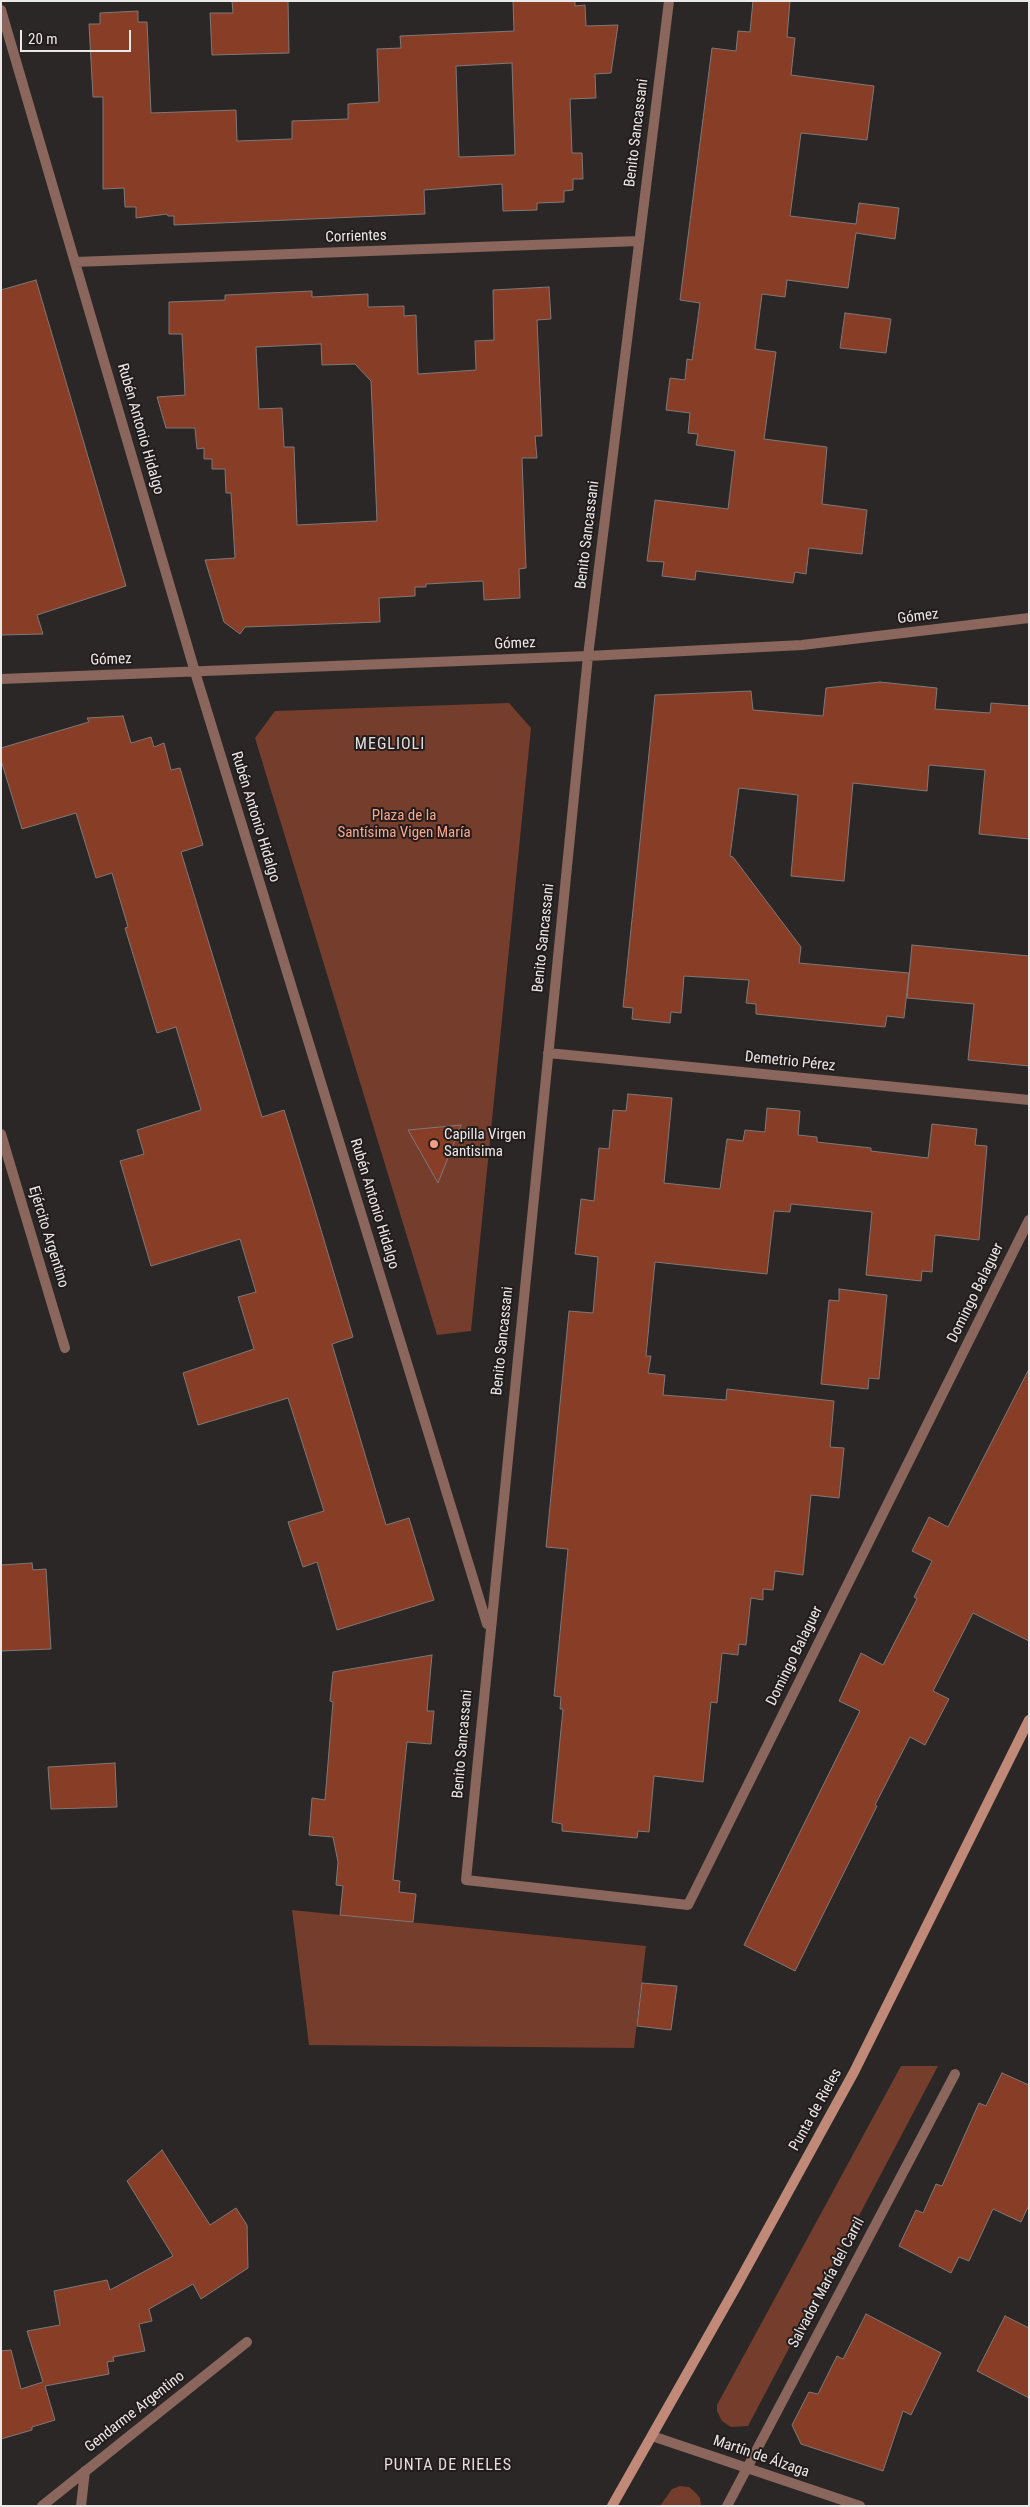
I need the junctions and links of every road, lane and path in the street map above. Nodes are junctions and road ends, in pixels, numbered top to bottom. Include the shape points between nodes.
1 (669, 1) edge
2 (1, 10) edge
3 (639, 241) junction
4 (75, 262) junction
5 (1029, 618) edge
6 (588, 656) junction
7 (195, 672) junction
8 (1, 679) edge
9 (548, 1053) junction
10 (1029, 1100) edge
11 (1, 1134) edge
12 (1029, 1220) edge
13 (66, 1348) dead end
14 (489, 1630) junction
15 (1029, 1720) edge
16 (466, 1880) joint
17 (955, 2074) dead end
18 (247, 2342) dead end
19 (652, 2436) junction
20 (746, 2468) junction
21 (85, 2471) junction
22 (42, 2506) edge
23 (81, 2506) edge
24 (612, 2506) edge
25 (727, 2506) edge
26 (860, 2506) edge

1 - 3 street, Benito Sancassani
2 - 4 street, Rubén Antonio Hidalgo
3 - 4 street, Corrientes
3 - 6 street, Benito Sancassani
4 - 7 street, Rubén Antonio Hidalgo
5 - 6 street, Gómez via 802,645
6 - 7 street, Gómez
6 - 9 street, Benito Sancassani
7 - 8 street, Gómez
7 - 14 street, Rubén Antonio Hidalgo
9 - 10 street, Demetrio Pérez
9 - 14 street, Benito Sancassani
11 - 13 street, Ejército Argentino
12 - 16 street, Domingo Balaguer via 688,1905
14 - 16 street, Benito Sancassani
15 - 19 street, Punta de Rieles via 854,2072
17 - 20 street, Salvador María del Carril
18 - 21 street, Gendarme Argentino
19 - 20 street, Martín de Álzaga
19 - 24 street, Punta de Rieles
20 - 25 street, Salvador María del Carril
20 - 26 street, Martín de Álzaga
21 - 22 street, Gendarme Argentino
21 - 23 street

